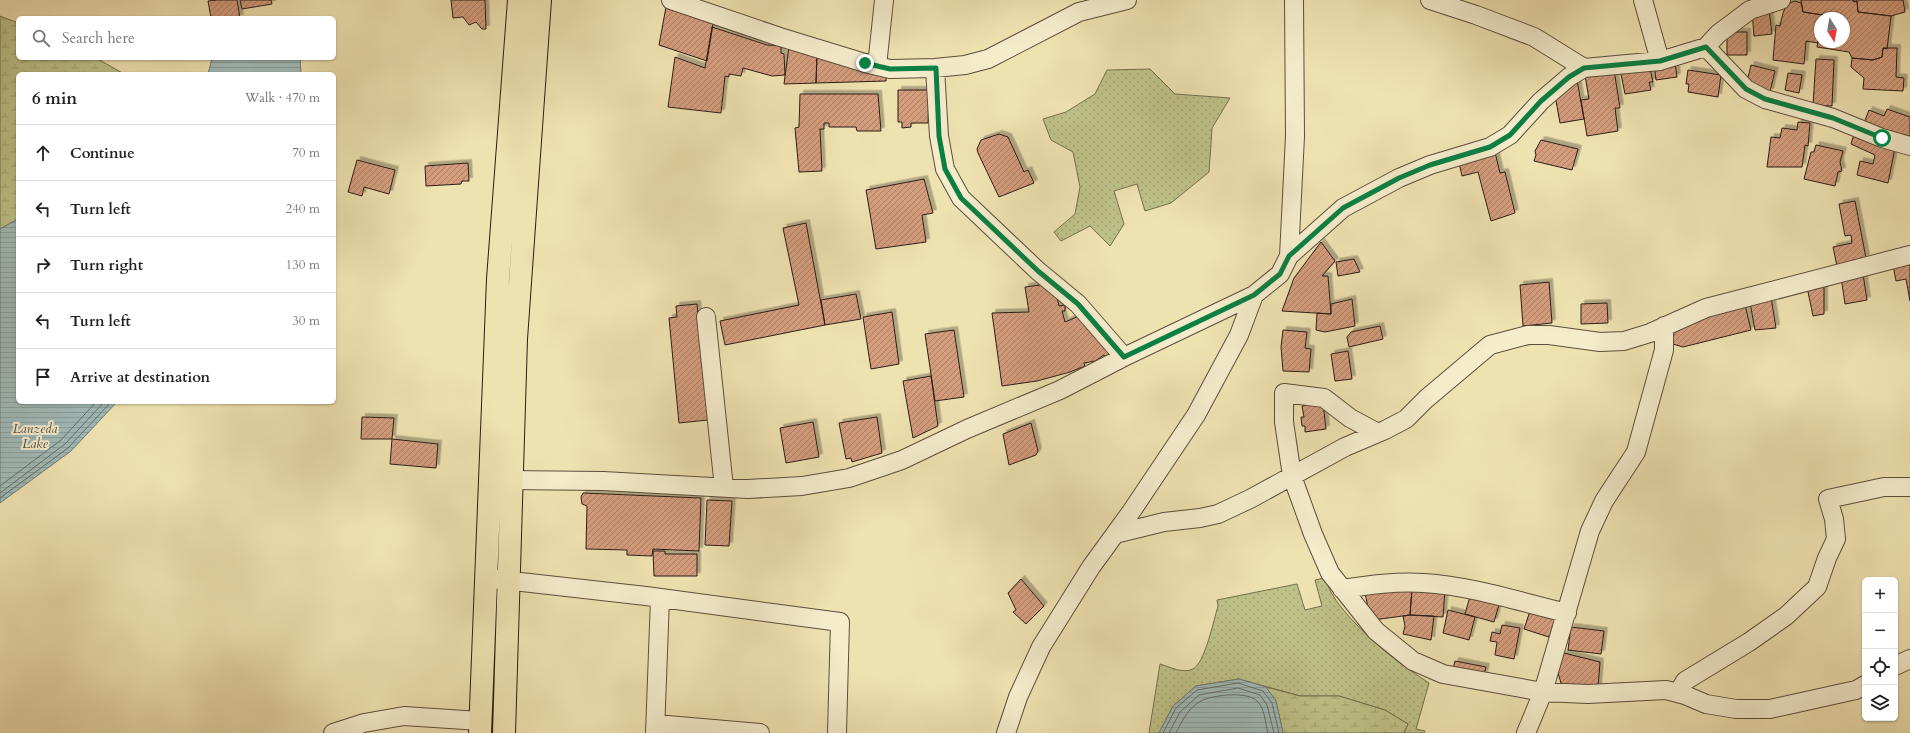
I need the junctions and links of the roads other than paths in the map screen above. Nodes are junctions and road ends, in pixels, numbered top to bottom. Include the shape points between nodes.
1 (519, 0) edge
2 (540, 0) edge
3 (671, 0) edge
4 (884, 0) edge
5 (1127, 0) edge
6 (1294, 0) edge
7 (1430, 0) edge
8 (1643, 0) edge
9 (1781, 0) edge
10 (1706, 47) junction
11 (1660, 61) junction
12 (877, 66) junction
13 (936, 68) junction
14 (1584, 68) junction
15 (1910, 146) edge
16 (1910, 255) edge
17 (1289, 256) junction
18 (1254, 295) junction
19 (706, 317) dead end
20 (1664, 326) junction
21 (1124, 357) junction
22 (1378, 433) junction
23 (1292, 476) junction
24 (490, 480) junction
25 (512, 481) junction
26 (1910, 487) edge
27 (724, 488) junction
28 (1115, 534) junction
29 (486, 579) junction
30 (509, 580) junction
31 (1342, 589) junction
32 (660, 598) junction
33 (1567, 613) junction
34 (1910, 659) edge
35 (1898, 665) edge
36 (1862, 687) edge
37 (1543, 692) junction
38 (1678, 693) junction
39 (480, 727) edge
40 (656, 728) edge
41 (742, 732) edge
42 (333, 733) edge
43 (504, 733) edge
44 (760, 733) edge
45 (837, 733) edge
46 (1006, 733) edge
47 (1526, 733) edge

1 - 24 highway via 498,279
2 - 25 highway via 516,339
3 - 12 street
4 - 12 street
5 - 13 street via 1079,12 988,59 966,65
6 - 17 street via 1295,136
7 - 14 street via 1476,14 1534,37
8 - 11 street
9 - 10 street via 1750,10 1718,34
10 - 11 street
10 - 15 street via 1746,89 1765,99 1833,118 1882,138
11 - 14 street
12 - 13 street via 890,69
13 - 21 street via 939,136 945,169 961,198 1038,271 1078,304
14 - 17 street via 1541,101 1510,135 1490,147 1430,165 1371,192 1343,208
16 - 20 street via 1706,308
17 - 18 street via 1280,274
18 - 21 street
18 - 28 street via 1239,335 1196,415
19 - 27 street
20 - 22 street via 1624,341 1600,342 1549,334 1528,335 1490,345 1431,394 1406,419
20 - 33 street via 1664,350 1636,452 1604,501 1590,531
21 - 27 street via 1060,390 967,429 902,460 849,478 802,486
22 - 23 street via 1345,447
22 - 23 street via 1350,418 1324,398 1284,393 1284,422
23 - 28 street via 1218,514 1164,522
23 - 31 street via 1330,573
24 - 25 street
24 - 29 highway
25 - 27 street via 603,481
25 - 30 highway
26 - 38 street via 1884,487 1828,499 1836,539 1826,558 1817,588 1786,616 1755,638 1685,681
28 - 46 street via 1041,647 1018,697
29 - 30 street
29 - 39 highway
30 - 32 street
30 - 43 highway
31 - 33 street via 1388,583 1424,582 1473,590
31 - 37 street via 1376,631 1413,661 1443,674
32 - 40 street
32 - 45 street via 840,622
33 - 37 street
34 - 35 street
36 - 38 street via 1770,709 1736,709 1706,704
37 - 38 street via 1588,694 1666,690
37 - 47 street
39 - 42 street via 404,716 364,723
40 - 41 street
41 - 44 street

